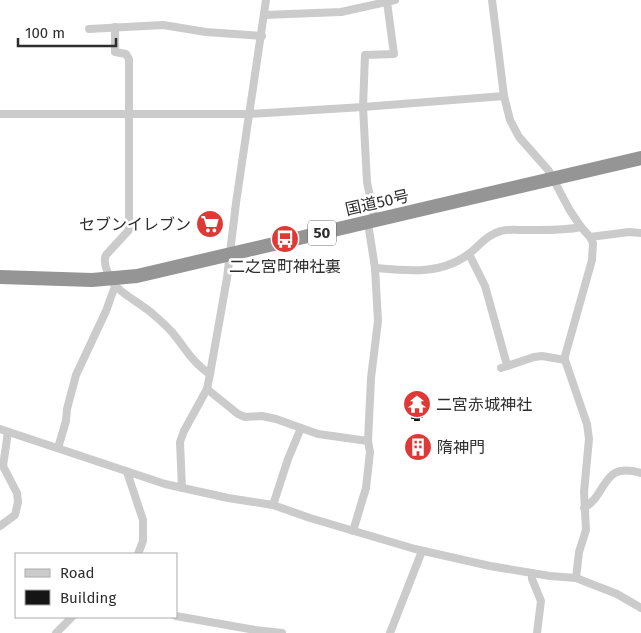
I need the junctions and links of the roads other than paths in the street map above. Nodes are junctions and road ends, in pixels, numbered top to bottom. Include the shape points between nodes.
1 (266, 0) edge
2 (492, 0) edge
3 (391, 1) edge
4 (264, 15) junction
5 (115, 27) junction
6 (89, 29) dead end
7 (262, 36) junction
8 (504, 96) junction
9 (363, 107) junction
10 (0, 114) edge
11 (128, 114) junction
12 (249, 114) junction
13 (641, 158) edge
14 (552, 177) junction
15 (372, 222) junction
16 (582, 227) junction
17 (641, 233) edge
18 (590, 237) junction
19 (229, 254) junction
20 (470, 254) junction
21 (375, 268) junction
22 (0, 277) edge
23 (113, 282) junction
24 (565, 360) junction
25 (210, 374) junction
26 (207, 389) junction
27 (301, 428) junction
28 (0, 429) edge
29 (8, 432) junction
30 (368, 441) junction
31 (58, 448) junction
32 (127, 472) junction
33 (641, 473) edge
34 (182, 488) junction
35 (273, 505) junction
36 (584, 508) junction
37 (0, 526) edge
38 (353, 532) junction
39 (422, 551) junction
40 (138, 553) edge
41 (532, 573) junction
42 (576, 578) junction
43 (641, 608) edge
44 (178, 616) edge
45 (71, 618) edge
46 (56, 633) edge
47 (282, 633) edge
48 (390, 633) edge
49 (537, 633) edge

1 - 4 street
2 - 8 street
3 - 4 street via 341,12
3 - 9 street via 394,54 365,55
4 - 7 street
5 - 6 street
5 - 7 street via 163,25
5 - 11 street via 115,52 129,57
7 - 12 street
8 - 9 street
8 - 14 street via 516,131
9 - 12 street
9 - 15 street
10 - 11 street
11 - 12 street
11 - 23 street via 128,230 104,258
12 - 19 street
13 - 14 highway, 国道50号 / 50
14 - 15 highway, 国道50号 / 50
14 - 16 street
15 - 19 highway, 国道50号 / 50
15 - 21 street
16 - 18 street
16 - 20 street via 500,231
17 - 18 street
18 - 24 street via 592,260
19 - 23 highway, 国道50号 / 50
19 - 25 street
20 - 21 street via 436,269 410,272
20 - 24 street via 485,286 504,366 542,356
21 - 30 street via 378,321
22 - 23 highway, 国道50号 / 50
23 - 25 street via 152,313
23 - 31 street via 106,312 76,375
24 - 36 street via 589,432
25 - 26 street
26 - 27 street via 245,417 262,416
26 - 34 street via 180,442
27 - 30 street via 318,434
27 - 35 street
28 - 29 street
29 - 31 street
29 - 37 street via 3,466 17,493 18,502 15,515
30 - 38 street via 366,488
31 - 32 street
32 - 34 street
32 - 40 street via 143,520 143,541
33 - 36 street via 630,470 613,473
34 - 35 street
35 - 38 street
36 - 42 street via 586,530
38 - 39 street
39 - 41 street
39 - 48 street
41 - 42 street
41 - 49 street via 541,601
42 - 43 street via 617,594
44 - 47 street
45 - 46 street

